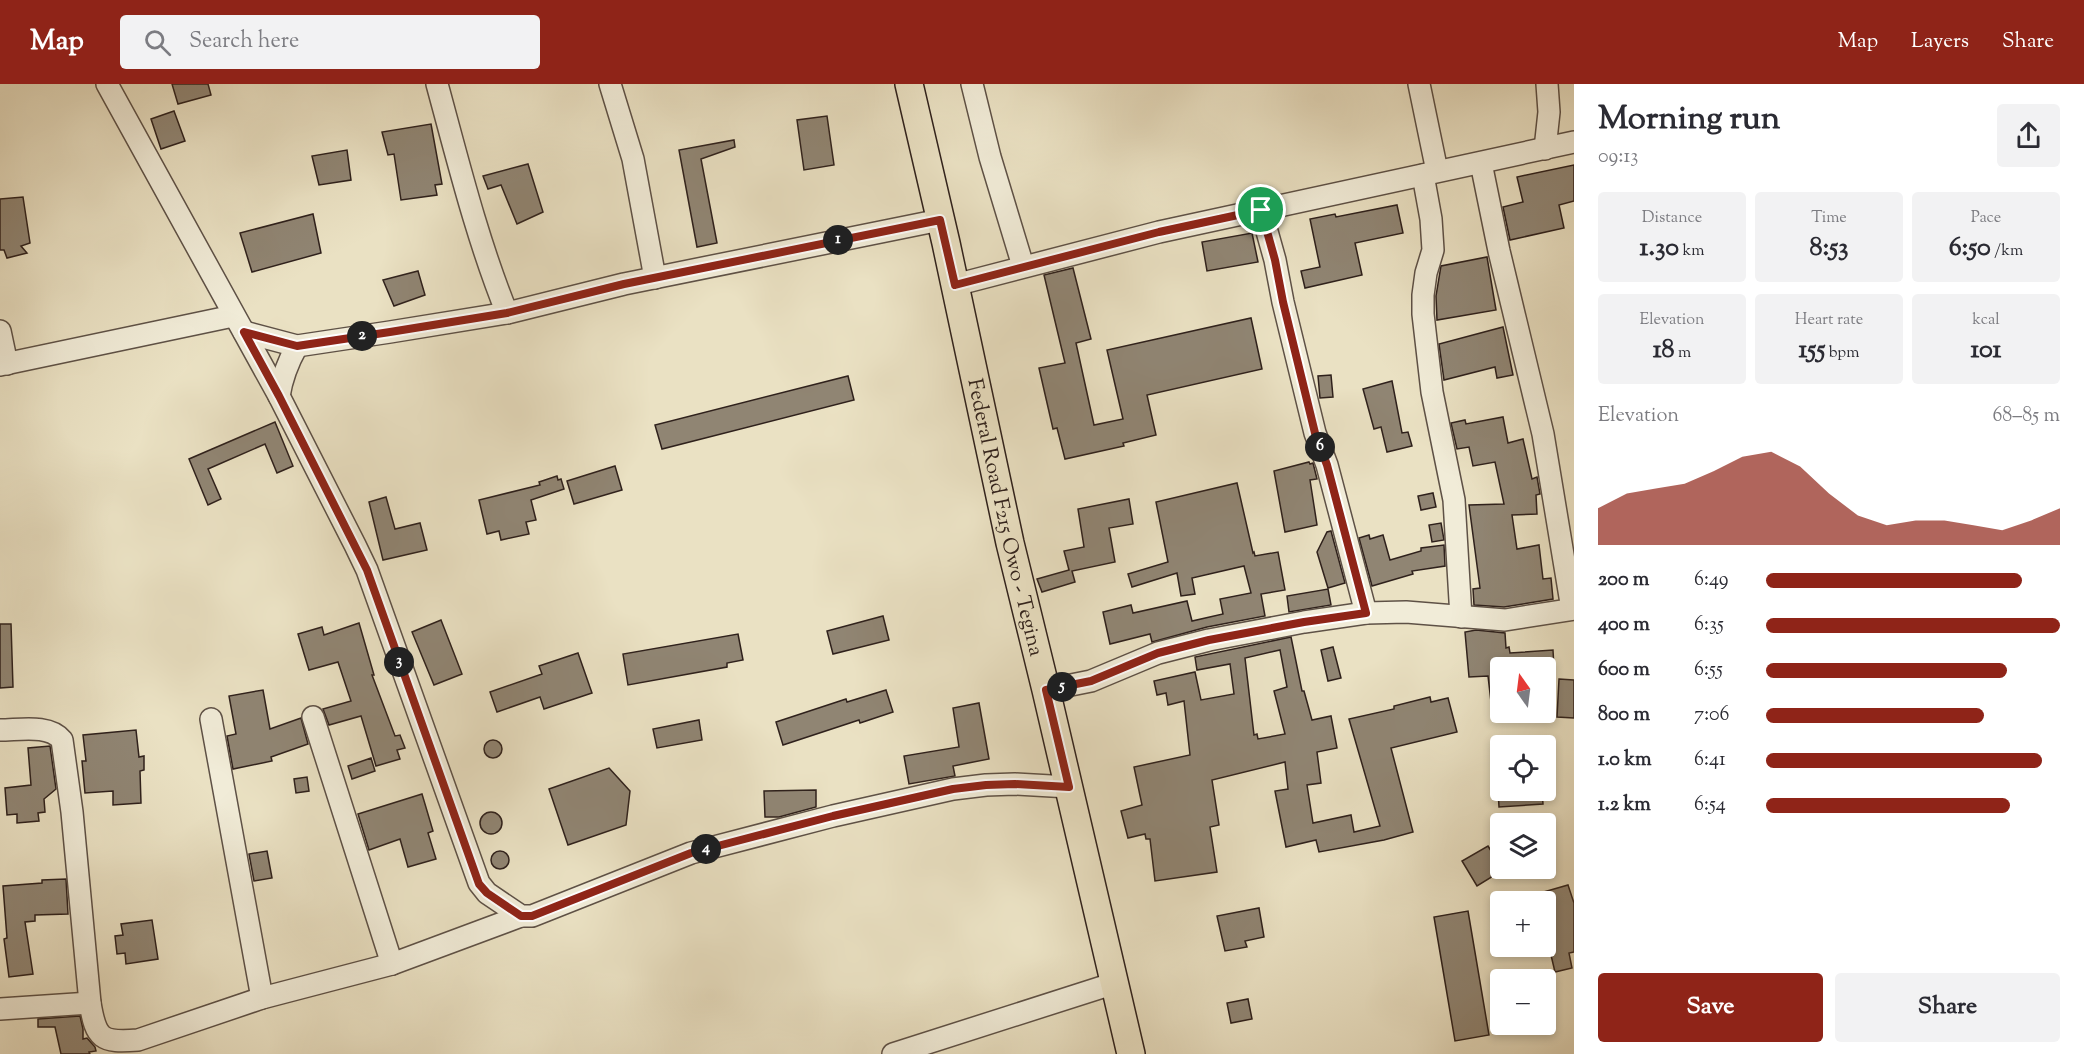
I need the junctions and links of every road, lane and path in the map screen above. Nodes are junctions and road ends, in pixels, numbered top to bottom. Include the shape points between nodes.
1 (107, 84) edge
2 (437, 84) edge
3 (610, 84) edge
4 (909, 84) edge
5 (972, 84) edge
6 (1419, 84) edge
7 (1547, 84) edge
8 (1574, 142) edge
9 (1545, 149) junction
10 (1481, 163) junction
11 (1430, 173) junction
12 (1261, 210) junction
13 (940, 220) junction
14 (1023, 266) junction
15 (655, 278) junction
16 (955, 285) junction
17 (507, 313) junction
18 (238, 324) junction
19 (0, 331) edge
20 (297, 346) junction
21 (3, 364) edge
22 (279, 396) junction
23 (1573, 609) edge
24 (1366, 613) junction
25 (1461, 617) junction
26 (1046, 690) junction
27 (313, 717) dead end
28 (211, 718) dead end
29 (0, 730) edge
30 (1069, 787) junction
31 (521, 916) junction
32 (392, 964) junction
33 (1115, 983) junction
34 (262, 999) junction
35 (90, 1003) junction
36 (0, 1009) edge
37 (893, 1054) edge
38 (1131, 1054) edge

1 - 18 street
2 - 17 street via 466,191
3 - 15 street via 633,159
4 - 13 main road, Federal Road F215 Owo - Tegina
5 - 14 street
6 - 11 street
7 - 9 street
8 - 9 street
9 - 10 street
10 - 11 street
10 - 23 street via 1543,434
11 - 12 street
11 - 25 street via 1433,250 1426,273 1423,314 1432,392 1454,500
12 - 14 street
12 - 24 street via 1315,433
13 - 15 street
13 - 16 main road, Federal Road F215 Owo - Tegina
14 - 16 street
15 - 17 street
16 - 26 main road, Federal Road F215 Owo - Tegina
17 - 20 street
18 - 20 street
18 - 21 street
18 - 22 street
19 - 21 street
20 - 22 street via 288,361
22 - 31 street via 367,570 479,884
23 - 25 street via 1504,620
24 - 25 street
24 - 26 street via 1199,643 1158,653 1091,681
26 - 30 main road, Federal Road F215 Owo - Tegina
27 - 32 street
28 - 34 street
29 - 35 street via 48,730 62,740
30 - 31 street via 1015,784 953,789 833,816 691,853 532,916
30 - 33 main road, Federal Road F215 Owo - Tegina
31 - 32 street
32 - 34 street
33 - 37 street
33 - 38 main road, Federal Road F215 Owo - Tegina
34 - 35 street via 138,1040 117,1042 98,1032
35 - 36 street

